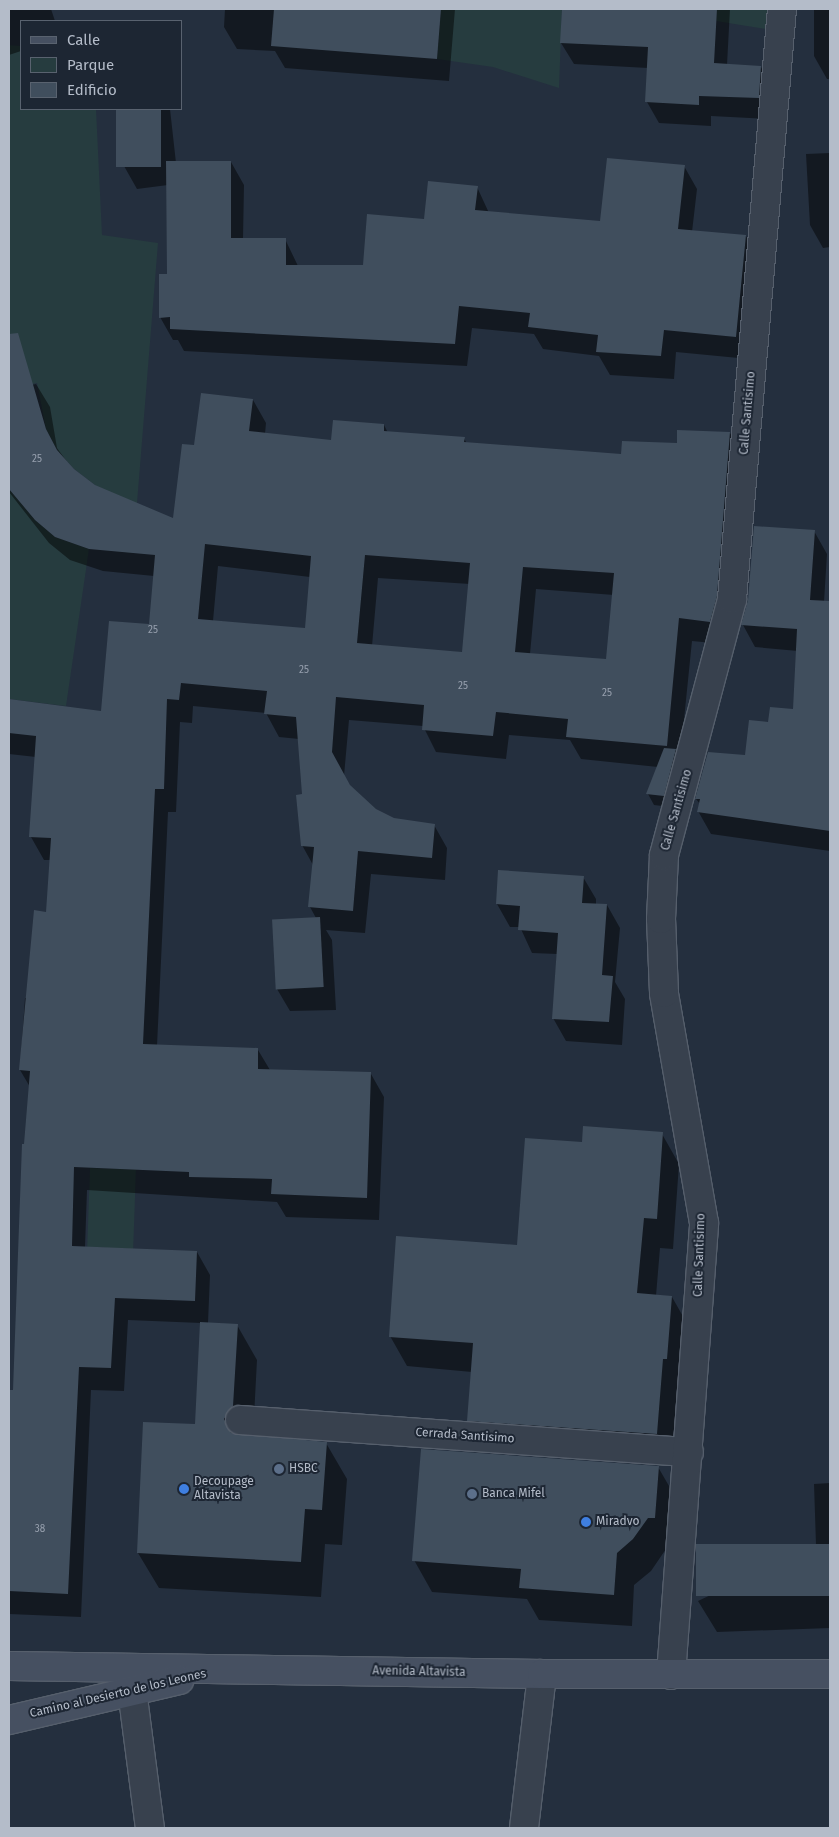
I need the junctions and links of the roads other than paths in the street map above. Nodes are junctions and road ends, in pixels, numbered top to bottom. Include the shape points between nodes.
1 (782, 9) edge
2 (240, 1420) dead end
3 (689, 1452) junction
4 (9, 1666) edge
5 (227, 1670) junction
6 (542, 1674) junction
7 (830, 1674) edge
8 (671, 1675) junction
9 (132, 1690) junction
10 (9, 1720) edge
11 (150, 1828) edge
12 (524, 1828) edge

1 - 3 street, Calle Santisimo via 732,599 664,855 661,919 664,994 704,1223
2 - 3 street, Cerrada Santisimo
3 - 8 street, Calle Santisimo
4 - 5 main road, Avenida Altavista
5 - 6 main road, Avenida Altavista
5 - 9 main road, Camino al Desierto de los Leones
6 - 8 main road, Avenida Altavista
6 - 12 street
7 - 8 main road, Avenida Altavista
9 - 10 main road, Camino al Desierto de los Leones
9 - 11 street

